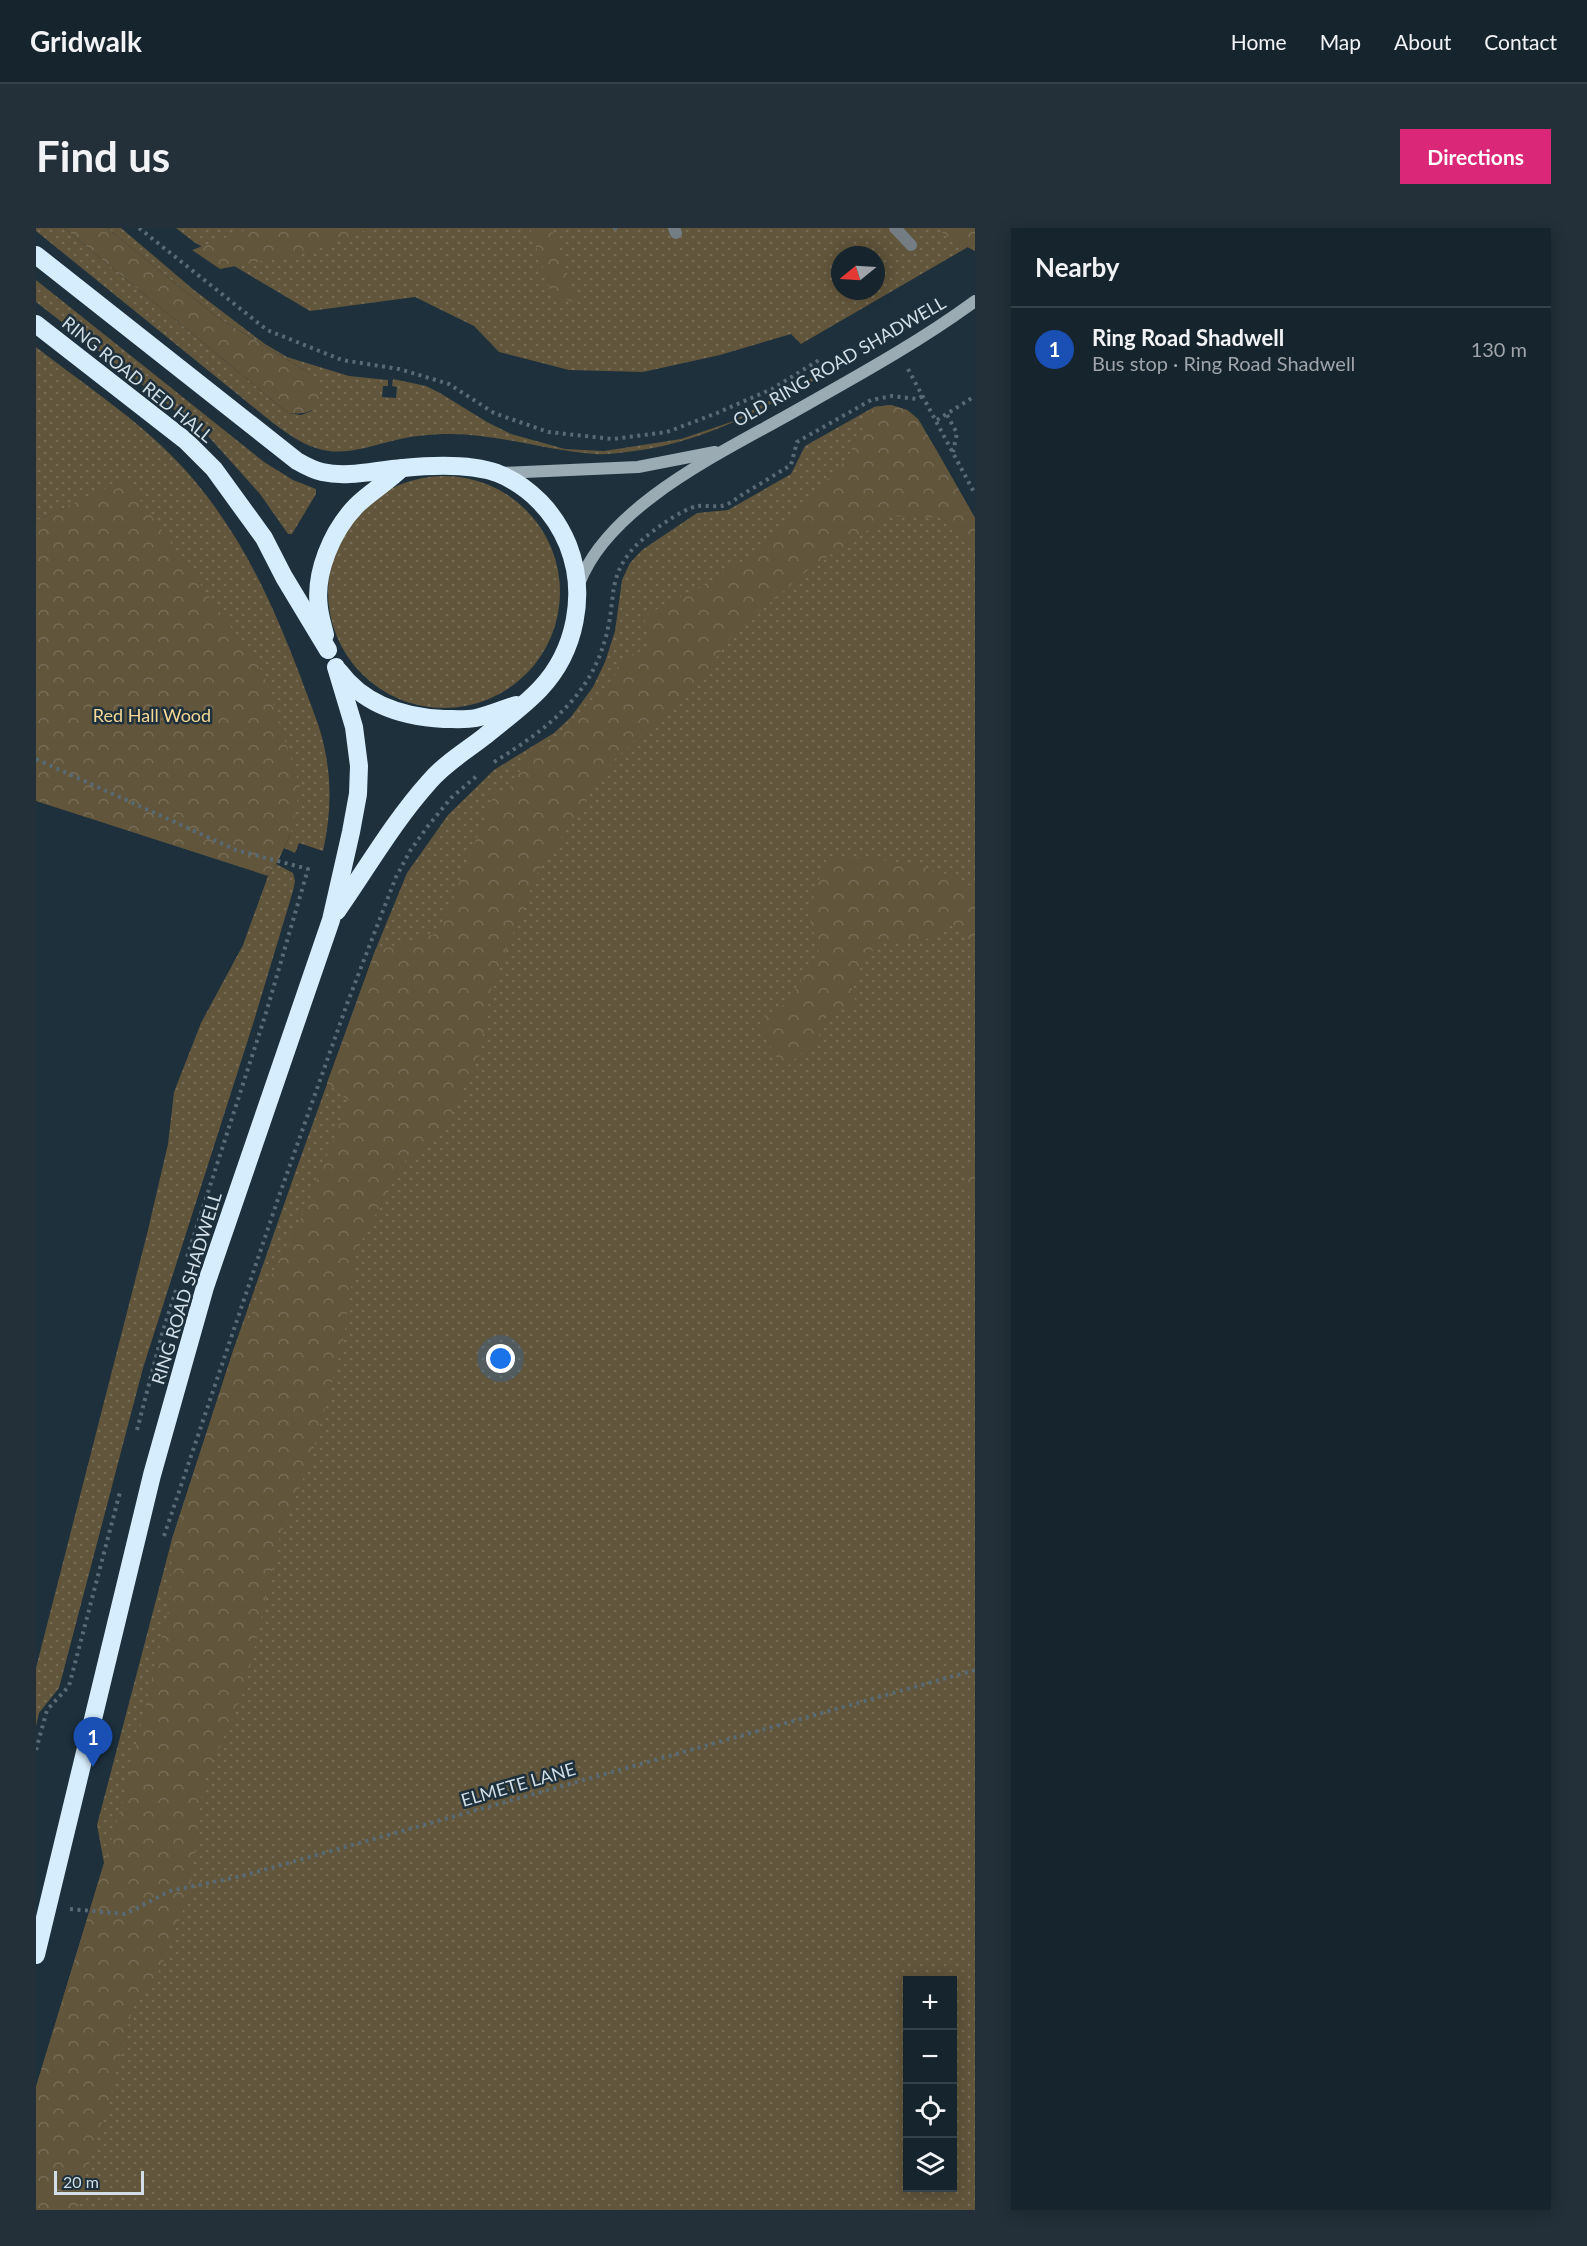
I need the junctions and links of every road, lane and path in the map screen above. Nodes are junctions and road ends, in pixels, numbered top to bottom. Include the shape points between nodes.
1 (139, 228) edge
2 (895, 228) edge
3 (911, 245) dead end
4 (36, 255) edge
5 (975, 301) edge
6 (36, 324) edge
7 (897, 350) junction
8 (819, 360) dead end
9 (923, 396) junction
10 (975, 396) edge
11 (947, 415) junction
12 (937, 420) junction
13 (721, 451) junction
14 (953, 452) junction
15 (402, 468) junction
16 (496, 473) junction
17 (975, 494) edge
18 (577, 589) junction
19 (328, 650) junction
20 (336, 667) junction
21 (525, 702) junction
22 (36, 759) edge
23 (332, 920) junction
24 (183, 1268) dead end
25 (180, 1279) dead end
26 (135, 1436) dead end
27 (123, 1482) dead end
28 (162, 1543) dead end
29 (975, 1670) edge
30 (36, 1750) edge
31 (69, 1909) dead end
32 (36, 1955) edge

1 - 8 path via 267,330 342,360 399,369 449,384 494,413 548,432 613,439 667,432 772,389
2 - 3 street
4 - 15 highway, RING ROAD RED HALL via 297,461 321,472 361,475
5 - 7 main road, OLD RING ROAD SHADWELL
6 - 19 highway, RING ROAD RED HALL via 186,441 214,469 264,538
7 - 9 path
7 - 13 main road, OLD RING ROAD SHADWELL
9 - 12 path
9 - 28 path via 871,400 797,442 791,465 724,506 696,506 663,524 632,549 613,583 605,641 582,690 530,740 486,767 451,798 410,851 396,877 347,1004
10 - 11 path
11 - 12 path
11 - 14 path via 957,433
12 - 14 path
13 - 16 main road, OLD RING ROAD SHADWELL via 638,467
13 - 18 main road, OLD RING ROAD SHADWELL via 649,500 616,529 585,567
14 - 17 path
15 - 16 highway, RING ROAD RED HALL via 462,466
15 - 19 highway via 357,506 334,536 321,573 318,606
16 - 18 highway, RING ROAD RED HALL via 523,487 548,508 573,557
18 - 21 highway, RING ROAD SHADWELL via 578,613 558,665
19 - 20 highway
20 - 21 highway via 348,684 368,698 391,711 421,718 475,718
20 - 23 highway, RING ROAD SHADWELL via 354,727 359,766 358,794
21 - 23 highway, RING ROAD SHADWELL via 430,780
22 - 24 path via 236,850 308,868
23 - 32 highway, RING ROAD SHADWELL via 205,1287 152,1475
25 - 26 path
27 - 30 path via 69,1686 46,1710
29 - 31 path, ELMETE LANE via 242,1876 170,1891 125,1914

